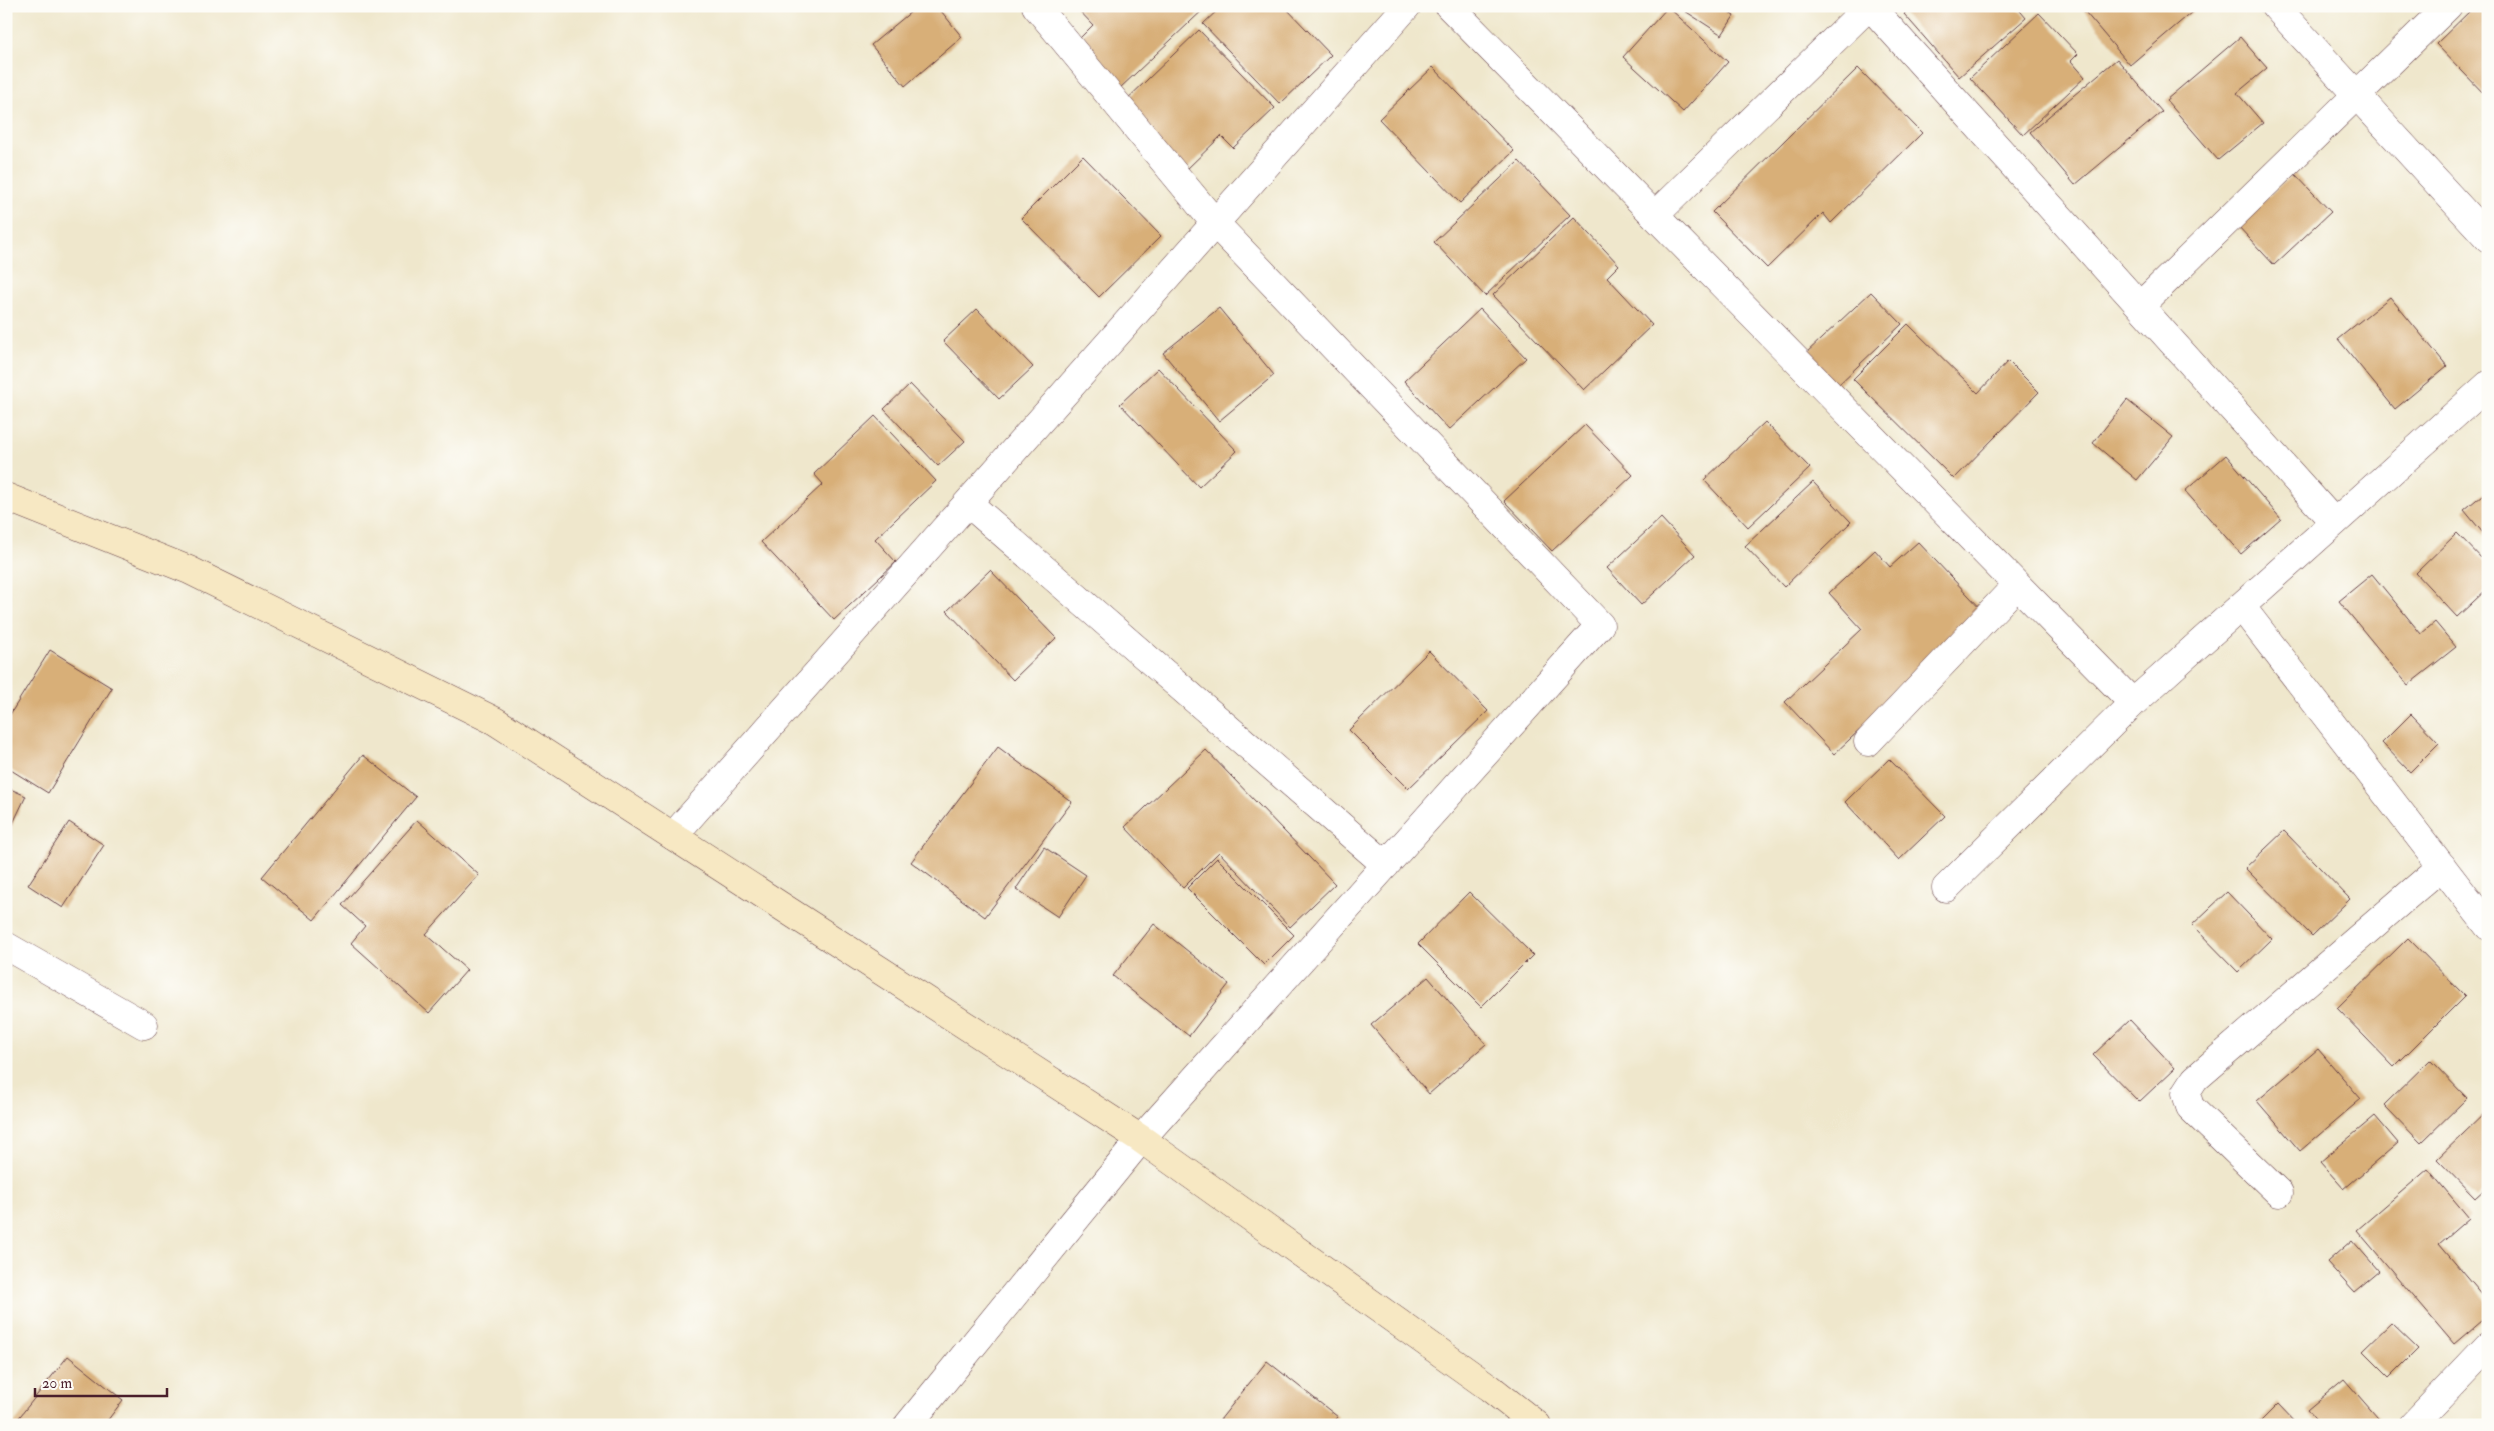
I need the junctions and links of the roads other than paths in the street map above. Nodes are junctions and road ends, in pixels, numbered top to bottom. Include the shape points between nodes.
1 (1036, 6) edge
2 (1407, 6) edge
3 (1448, 6) edge
4 (1869, 6) edge
5 (2275, 6) edge
6 (2448, 6) edge
7 (2357, 95) junction
8 (1655, 215) junction
9 (1215, 224) junction
10 (2488, 238) edge
11 (2140, 306) junction
12 (2488, 385) edge
13 (6, 498) edge
14 (968, 503) junction
15 (2334, 522) junction
16 (2017, 585) junction
17 (2240, 606) junction
18 (2133, 702) junction
19 (1868, 742) dead end
20 (673, 836) junction
21 (1386, 864) junction
22 (2442, 866) junction
23 (1946, 888) dead end
24 (2488, 926) edge
25 (6, 946) edge
26 (144, 1025) dead end
27 (1141, 1139) junction
28 (2279, 1193) dead end
29 (2488, 1346) edge
30 (908, 1425) edge
31 (1537, 1425) edge
32 (2413, 1425) edge

1 - 9 street
2 - 9 street
3 - 8 street
4 - 8 street
4 - 11 street
5 - 7 street
6 - 7 street
7 - 10 street
7 - 11 street
8 - 16 street
9 - 14 street
9 - 21 street via 1600,625
11 - 15 street
12 - 15 street
13 - 20 main road via 189,570 486,717
14 - 20 street
14 - 21 street
15 - 17 street
16 - 18 street
16 - 19 street
17 - 18 street
17 - 22 street
18 - 23 street
20 - 27 main road
21 - 27 street
22 - 24 street
22 - 28 street via 2195,1079 2186,1093 2190,1107
25 - 26 street
27 - 30 street
27 - 31 main road via 1482,1382
29 - 32 street

